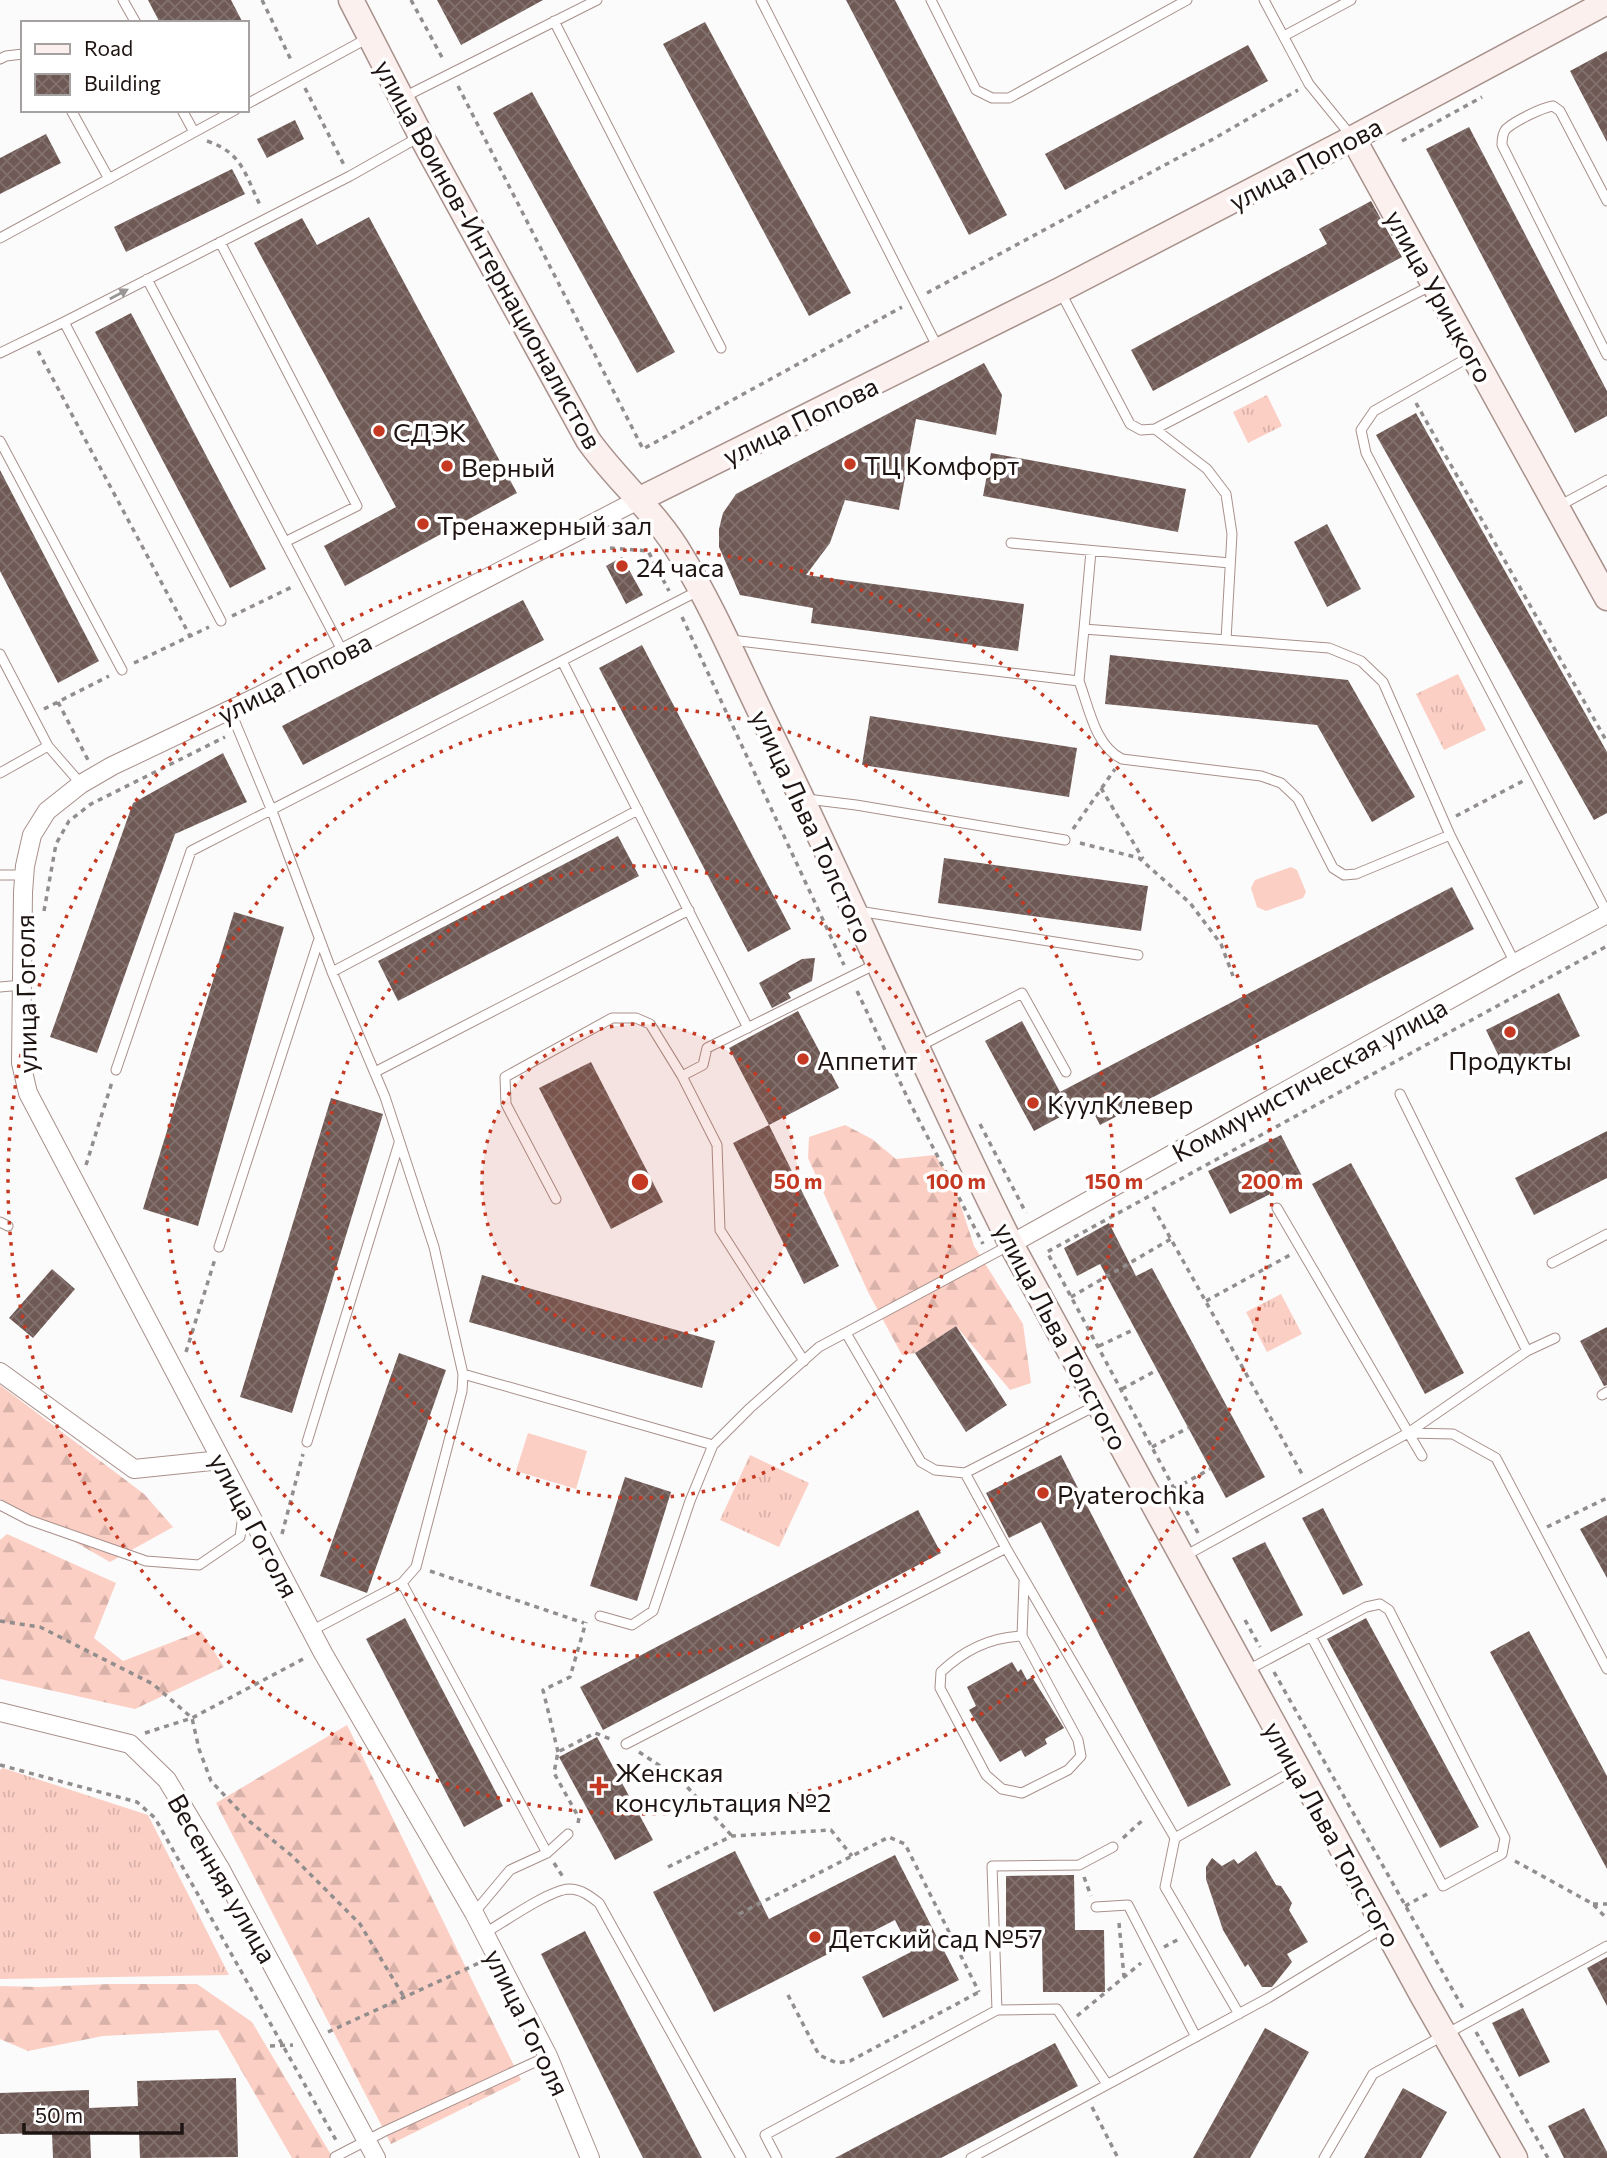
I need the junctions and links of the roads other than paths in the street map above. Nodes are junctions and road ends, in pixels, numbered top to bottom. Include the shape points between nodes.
1 (123, 0) edge
2 (351, 0) edge
3 (597, 0) edge
4 (761, 0) edge
5 (931, 0) edge
6 (1187, 0) edge
7 (1264, 0) edge
8 (1352, 0) edge
9 (1607, 2) edge
10 (134, 21) edge
11 (554, 22) junction
12 (1283, 36) junction
13 (370, 37) junction
14 (21, 54) edge
15 (0, 59) edge
16 (402, 98) junction
17 (248, 103) edge
18 (72, 112) edge
19 (183, 112) edge
20 (231, 112) edge
21 (190, 134) junction
22 (421, 136) junction
23 (1353, 138) junction
24 (109, 178) junction
25 (1607, 201) edge
26 (0, 238) edge
27 (220, 242) junction
28 (147, 279) junction
29 (1434, 284) junction
30 (1060, 290) junction
31 (64, 322) junction
32 (721, 348) dead end
33 (939, 350) junction
34 (0, 353) edge
35 (1473, 355) junction
36 (1607, 355) edge
37 (1155, 429) junction
38 (0, 441) edge
39 (1607, 480) edge
40 (639, 500) junction
41 (1557, 508) junction
42 (285, 542) junction
43 (1011, 543) dead end
44 (1091, 551) junction
45 (1230, 563) junction
46 (699, 590) junction
47 (1607, 597) edge
48 (221, 621) dead end
49 (1084, 629) junction
50 (724, 639) junction
51 (1226, 640) junction
52 (343, 652) junction
53 (1, 659) edge
54 (562, 661) junction
55 (122, 670) road end
56 (1079, 681) junction
57 (230, 710) junction
58 (48, 746) junction
59 (0, 773) edge
60 (81, 784) junction
61 (802, 798) junction
62 (638, 810) junction
63 (272, 811) junction
64 (1450, 835) junction
65 (1065, 840) road end
66 (25, 870) junction
67 (1, 875) edge
68 (689, 910) junction
69 (853, 910) junction
70 (1607, 914) edge
71 (319, 939) junction
72 (1138, 955) dead end
73 (878, 963) junction
74 (1515, 963) junction
75 (332, 972) junction
76 (22, 985) junction
77 (0, 988) edge
78 (748, 1028) junction
79 (917, 1048) junction
80 (116, 1070) road end
81 (375, 1072) junction
82 (1066, 1072) dead end
83 (682, 1076) junction
84 (1400, 1094) dead end
85 (400, 1142) junction
86 (556, 1199) dead end
87 (1277, 1208) dead end
88 (1607, 1234) edge
89 (1011, 1244) junction
90 (219, 1247) road end
91 (1552, 1263) dead end
92 (846, 1333) junction
93 (1555, 1338) dead end
94 (1527, 1351) junction
95 (804, 1360) junction
96 (0, 1372) edge
97 (463, 1374) junction
98 (1098, 1404) junction
99 (1408, 1433) junction
100 (307, 1442) road end
101 (713, 1445) junction
102 (1422, 1456) dead end
103 (221, 1460) junction
104 (965, 1473) junction
105 (244, 1504) junction
106 (0, 1505) edge
107 (1006, 1548) junction
108 (1182, 1558) junction
109 (1024, 1580) junction
110 (402, 1583) junction
111 (600, 1616) road end
112 (312, 1631) junction
113 (1022, 1636) junction
114 (1311, 1636) junction
115 (1607, 1669) edge
116 (1244, 1672) junction
117 (0, 1712) edge
118 (626, 1744) road end
119 (1297, 1769) junction
120 (568, 1834) road end
121 (1175, 1838) junction
122 (1113, 1847) road end
123 (547, 1853) junction
124 (1096, 1907) road end
125 (474, 1913) junction
126 (1385, 1927) junction
127 (485, 1933) junction
128 (1607, 1946) edge
129 (997, 2010) junction
130 (1239, 2014) junction
131 (1445, 2036) junction
132 (1196, 2037) junction
133 (548, 2056) junction
134 (1107, 2084) junction
135 (367, 2140) junction
136 (339, 2155) edge
137 (376, 2158) edge
138 (590, 2158) edge
139 (741, 2158) edge
140 (777, 2158) edge
141 (971, 2158) edge
142 (1324, 2158) edge
143 (1515, 2158) edge

1 - 10 lane
2 - 13 street, улица Воинов-Интернационалистов
3 - 11 lane
4 - 33 lane
5 - 6 lane via 976,90 992,98 1009,98
7 - 12 lane, улица Урицкого
8 - 12 lane
9 - 23 street, улица Попова
11 - 16 lane
11 - 32 lane
12 - 23 lane, улица Урицкого via 1309,84
13 - 16 street, улица Воинов-Интернационалистов
13 - 17 lane
14 - 15 lane
16 - 22 street, улица Воинов-Интернационалистов
18 - 24 lane
19 - 21 lane
20 - 21 lane
21 - 24 lane
22 - 27 lane
22 - 40 street, улица Воинов-Интернационалистов via 588,440
23 - 29 street, улица Урицкого
23 - 30 street, улица Попова
24 - 26 lane
25 - 36 lane via 1560,111 1553,106 1506,129 1502,145
27 - 28 lane
27 - 42 lane via 357,506
31 -> 28 lane
28 - 42 lane
29 - 35 street, улица Урицкого
29 - 37 lane
30 - 33 street, улица Попова
30 - 37 lane via 1130,425
31 - 34 lane
31 - 48 lane
33 - 40 street, улица Попова
35 - 41 street, улица Урицкого
35 - 70 lane via 1374,411 1361,430 1366,453
37 - 45 lane via 1207,468 1226,494 1232,534
38 - 55 lane
39 - 41 lane
40 - 46 street, улица Льва Толстого via 674,542
40 - 52 street, улица Попова
41 - 47 street, улица Урицкого
42 - 52 lane
43 - 44 lane
44 - 45 lane
44 - 49 lane
45 - 51 lane
46 - 50 street, улица Льва Толстого
46 - 54 lane
49 - 51 lane
49 - 56 lane
50 - 56 lane
50 - 61 street, улица Льва Толстого
51 - 64 lane via 1329,648 1362,661 1383,682
52 - 57 street, улица Попова
53 - 58 lane
54 - 62 lane
54 - 63 lane
56 - 64 lane via 1110,753 1122,759 1261,776 1281,783 1298,799 1333,868 1344,875
57 - 60 street, улица Попова
57 - 63 lane
58 - 59 lane
58 - 60 lane
60 - 66 street, улица Попова via 47,811 32,835
61 - 65 lane
61 - 69 street, улица Льва Толстого
62 - 68 lane
62 - 75 lane
63 - 71 lane
63 - 80 lane via 191,851
64 - 74 lane
66 - 67 lane
66 - 76 street, улица Гоголя
68 - 78 lane
68 - 81 lane
69 - 72 lane
69 - 73 street, улица Льва Толстого
70 - 74 street, Коммунистическая улица
71 - 75 lane
71 - 90 lane
73 - 78 lane
73 - 79 street, улица Льва Толстого
74 - 89 street, Коммунистическая улица
75 - 81 lane
76 - 77 lane
76 - 103 street, улица Гоголя via 21,1063 28,1093
78 - 83 lane via 707,1048 703,1065
79 - 82 lane via 1022,993
79 - 89 street, улица Льва Толстого
81 - 85 lane
83 - 86 lane via 650,1024 636,1018 612,1018 505,1077 506,1104
83 - 95 lane via 717,1146 720,1230
84 - 94 lane
85 - 97 lane via 434,1247
85 - 100 lane
87 - 99 lane
88 - 91 lane
89 - 92 lane
89 - 98 street, улица Льва Толстого
92 - 95 lane
92 - 104 lane via 920,1462 935,1470
93 - 94 lane
94 - 99 lane
95 - 101 lane
96 - 103 street via 134,1469
97 - 101 lane
97 - 110 lane via 416,1567
98 - 104 lane
98 - 108 street, улица Льва Толстого
99 - 102 lane
99 - 108 lane
99 - 115 lane via 1454,1434 1496,1458
101 - 111 lane via 653,1611 632,1625
103 - 105 street, улица Гоголя
104 - 107 lane
105 - 106 lane via 240,1537 199,1565 146,1562
105 - 112 street, улица Гоголя
107 - 109 lane
107 - 118 lane
108 - 116 street, улица Льва Толстого
109 - 113 lane
109 - 121 lane
110 - 112 lane
110 - 123 lane
112 - 125 street, улица Гоголя
113 - 113 lane via 1078,1740 1081,1756 1068,1770 1022,1793 1002,1789 986,1775 940,1688 941,1672 971,1649 1001,1637
114 - 114 lane via 1443,1886 1502,1854 1506,1838 1389,1610 1380,1604 1366,1607
114 - 116 lane
116 - 119 street, улица Льва Толстого
117 - 135 street, Весенняя улица via 130,1744 167,1780
119 - 121 lane
119 - 126 street, улица Льва Толстого
120 - 123 lane
121 - 130 lane via 1165,1887
122 - 129 lane via 1079,1865 992,1866
123 - 125 lane via 510,1870
124 - 132 lane via 1128,1905
125 - 127 street, улица Гоголя
126 - 130 lane
126 - 131 street, улица Льва Толстого
127 - 133 street, улица Гоголя
127 - 139 lane via 557,1891 572,1889 599,1903
128 - 131 lane
129 - 134 lane via 1057,2009
129 - 140 lane via 765,2134
130 - 132 lane
131 - 142 lane via 1373,2074
131 - 143 street, улица Льва Толстого
132 - 134 lane
133 - 135 lane
133 - 138 street, улица Гоголя
134 - 141 lane
135 - 136 lane
135 - 137 street, Весенняя улица

